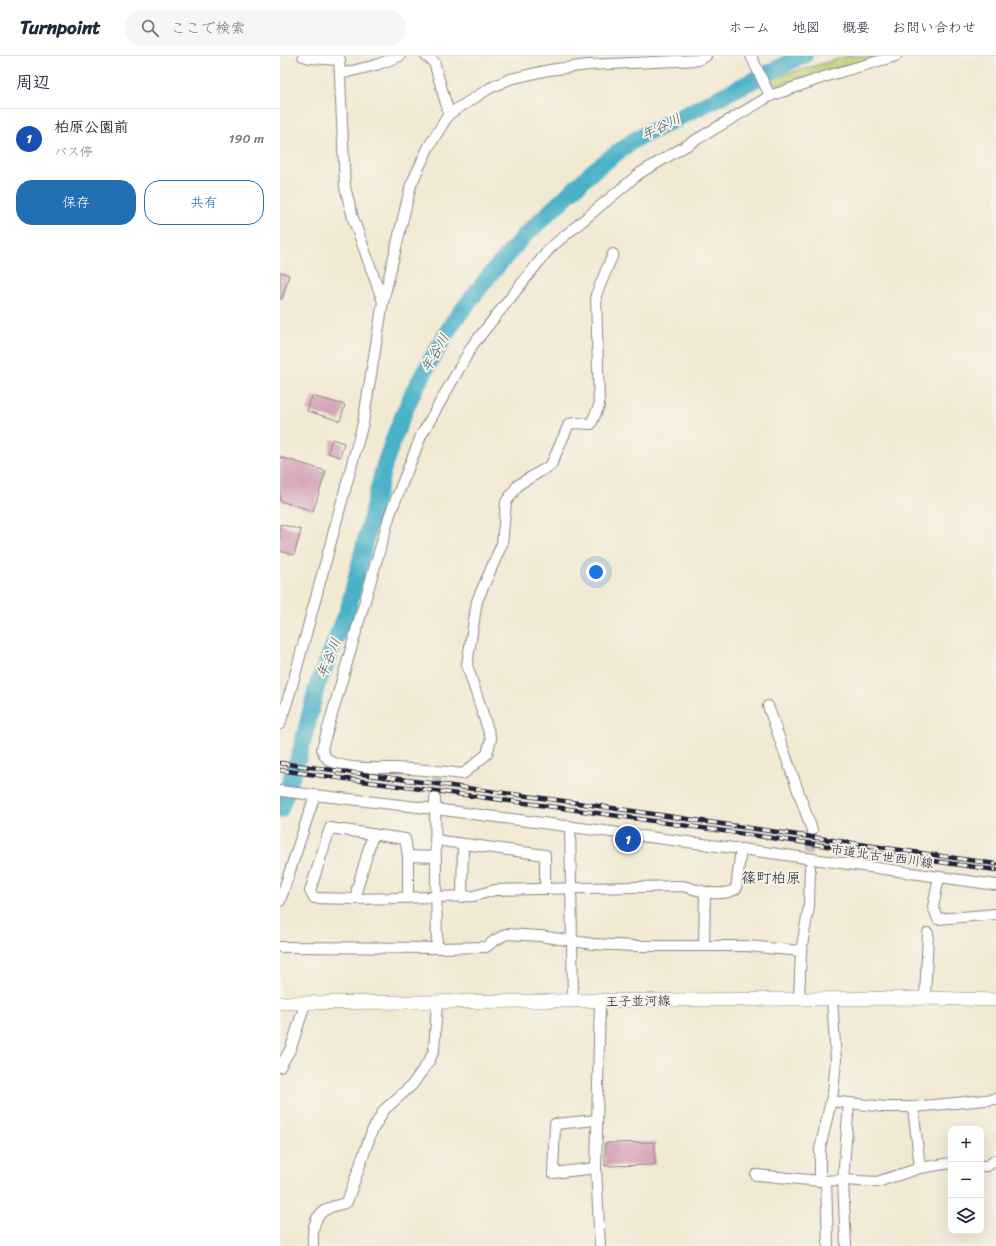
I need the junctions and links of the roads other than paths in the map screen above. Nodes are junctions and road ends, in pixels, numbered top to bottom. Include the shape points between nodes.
1 (303, 56) edge
2 (400, 56) edge
3 (426, 56) edge
4 (752, 56) edge
5 (896, 56) edge
6 (697, 57) edge
7 (340, 58) edge
8 (340, 74) junction
9 (770, 96) junction
10 (449, 114) junction
11 (613, 254) dead end
12 (383, 302) junction
13 (768, 706) dead end
14 (280, 724) edge
15 (280, 791) edge
16 (315, 795) junction
17 (435, 798) tunnel mouth
18 (435, 809) junction
19 (570, 826) junction
20 (812, 830) tunnel mouth
21 (373, 834) junction
22 (435, 840) junction
23 (463, 845) junction
24 (742, 849) junction
25 (408, 856) junction
26 (435, 857) junction
27 (810, 868) tunnel mouth
28 (939, 877) junction
29 (996, 885) edge
30 (570, 888) junction
31 (545, 889) junction
32 (705, 892) junction
33 (408, 897) junction
34 (436, 897) junction
35 (462, 897) junction
36 (356, 899) junction
37 (280, 901) edge
38 (996, 914) edge
39 (928, 933) dead end
40 (571, 941) junction
41 (704, 946) junction
42 (280, 947) edge
43 (437, 948) junction
44 (801, 951) junction
45 (926, 998) junction
46 (799, 999) junction
47 (832, 999) junction
48 (996, 1000) edge
49 (600, 1001) junction
50 (573, 1002) junction
51 (280, 1003) edge
52 (437, 1003) junction
53 (305, 1004) junction
54 (280, 1067) edge
55 (996, 1099) edge
56 (831, 1101) junction
57 (849, 1103) junction
58 (913, 1107) junction
59 (596, 1120) junction
60 (996, 1160) edge
61 (948, 1163) edge
62 (984, 1166) edge
63 (596, 1168) junction
64 (920, 1168) junction
65 (756, 1174) dead end
66 (843, 1180) junction
67 (823, 1181) junction
68 (313, 1246) edge
69 (600, 1246) edge
70 (828, 1246) edge
71 (846, 1246) edge

1 - 7 street
2 - 8 street via 376,66
3 - 10 street via 434,62
4 - 9 street
5 - 9 street
6 - 10 street via 549,70 510,79 490,88
7 - 8 street
8 - 12 street via 345,187
9 - 11 street via 640,173 550,248 472,346 421,436 390,514 322,749 329,760 357,767 463,774 487,754 491,738 467,665 477,601 502,544 506,502 518,486 550,465 569,424 591,424 599,406 596,295
10 - 12 street via 428,148 411,185
12 - 14 street via 363,422
13 - 20 street
15 - 16 street, 市道北古世西川線
16 - 18 street, 市道北古世西川線
16 - 37 street
17 - 18 street
18 - 19 street, 市道北古世西川線
18 - 22 street
19 - 24 street, 市道北古世西川線
19 - 30 street
21 - 25 street via 405,839
21 - 36 street
21 - 36 street via 330,828 310,891 314,898
22 - 23 street
22 - 26 street
23 - 31 street via 545,855
23 - 35 street
24 - 28 street, 市道北古世西川線
24 - 32 street via 736,889 729,893
25 - 26 street
25 - 33 street
26 - 34 street
27 - 44 street via 809,906
28 - 29 street, 市道北古世西川線
28 - 38 street via 933,907 938,919
30 - 31 street
30 - 32 street via 683,886
30 - 40 street
31 - 35 street via 495,890
32 - 41 street
33 - 34 street
33 - 36 street
34 - 35 street
34 - 43 street
39 - 45 street
40 - 41 street via 635,946
40 - 43 street via 506,934 486,947
40 - 50 street
41 - 44 street via 747,946
42 - 43 street
44 - 46 street
45 - 47 main road, 王子並河線
45 - 48 main road, 王子並河線
46 - 47 main road, 王子並河線
46 - 49 main road, 王子並河線
47 - 56 street via 836,1060
49 - 50 main road, 王子並河線
49 - 59 street
50 - 52 main road, 王子並河線
51 - 53 main road, 王子並河線
52 - 53 main road, 王子並河線
52 - 68 street via 434,1050 429,1061 412,1085 384,1110 372,1131 346,1202 329,1208 320,1214 315,1222 312,1232
53 - 54 street via 291,1048
55 - 58 street
56 - 57 street
56 - 67 street via 820,1149
57 - 58 street
57 - 66 street
58 - 64 street
59 - 63 street
59 - 63 street via 555,1124 553,1173
60 - 62 street
61 - 64 street
63 - 69 street
64 - 66 street via 877,1182
65 - 67 street
66 - 67 street
66 - 71 street
67 - 70 street

